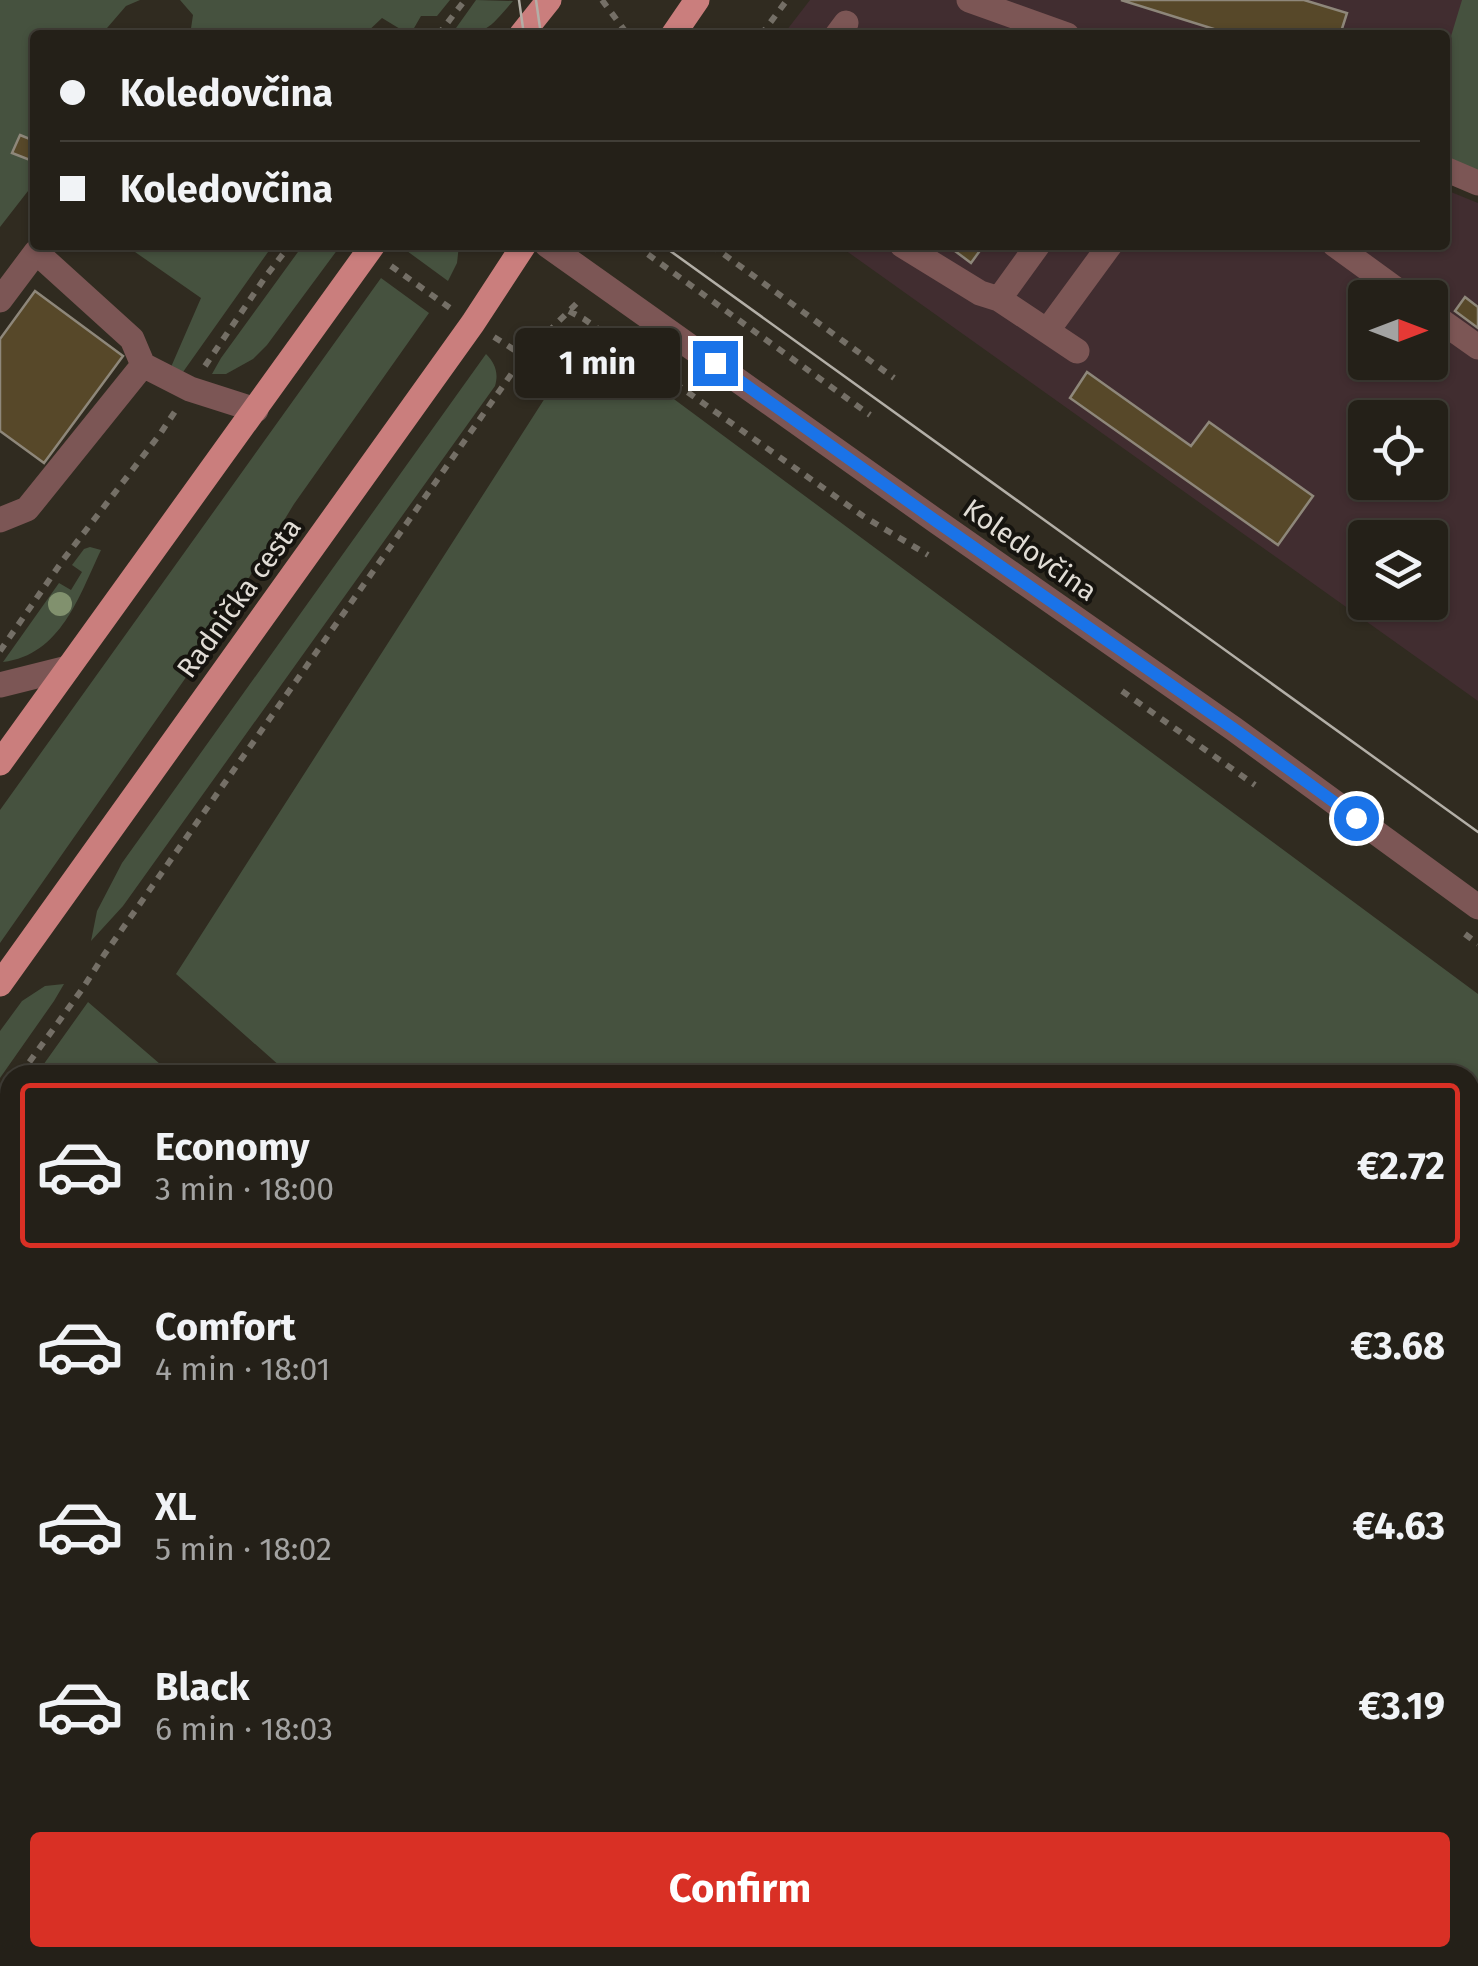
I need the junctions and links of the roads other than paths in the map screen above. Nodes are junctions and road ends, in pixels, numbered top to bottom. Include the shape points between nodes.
1 (549, 0) edge
2 (697, 0) edge
3 (969, 0) edge
4 (524, 30) edge
5 (676, 30) edge
6 (1053, 30) edge
7 (1450, 172) edge
8 (1478, 183) edge
9 (368, 250) edge
10 (521, 250) edge
11 (554, 250) edge
12 (910, 250) edge
13 (1034, 250) edge
14 (1106, 250) edge
15 (1342, 250) edge
16 (1383, 280) edge
17 (999, 299) junction
18 (0, 300) edge
19 (1448, 326) edge
20 (1047, 331) junction
21 (1478, 348) edge
22 (1078, 351) dead end
23 (143, 365) junction
24 (256, 410) junction
25 (0, 520) edge
26 (68, 668) junction
27 (0, 685) edge
28 (0, 763) edge
29 (1478, 907) edge
30 (0, 984) edge

1 - 4 main road
2 - 5 main road
3 - 6 street
7 - 8 street
9 - 24 main road
10 - 30 main road, Radnička cesta
11 - 29 street, Koledovčina
12 - 17 street
13 - 17 street
14 - 20 street
15 - 16 street
17 - 20 street
18 - 23 street via 36,252 132,339
19 - 21 street
20 - 22 street
23 - 24 street
23 - 25 street via 27,508
24 - 26 main road
26 - 27 street
26 - 28 main road

